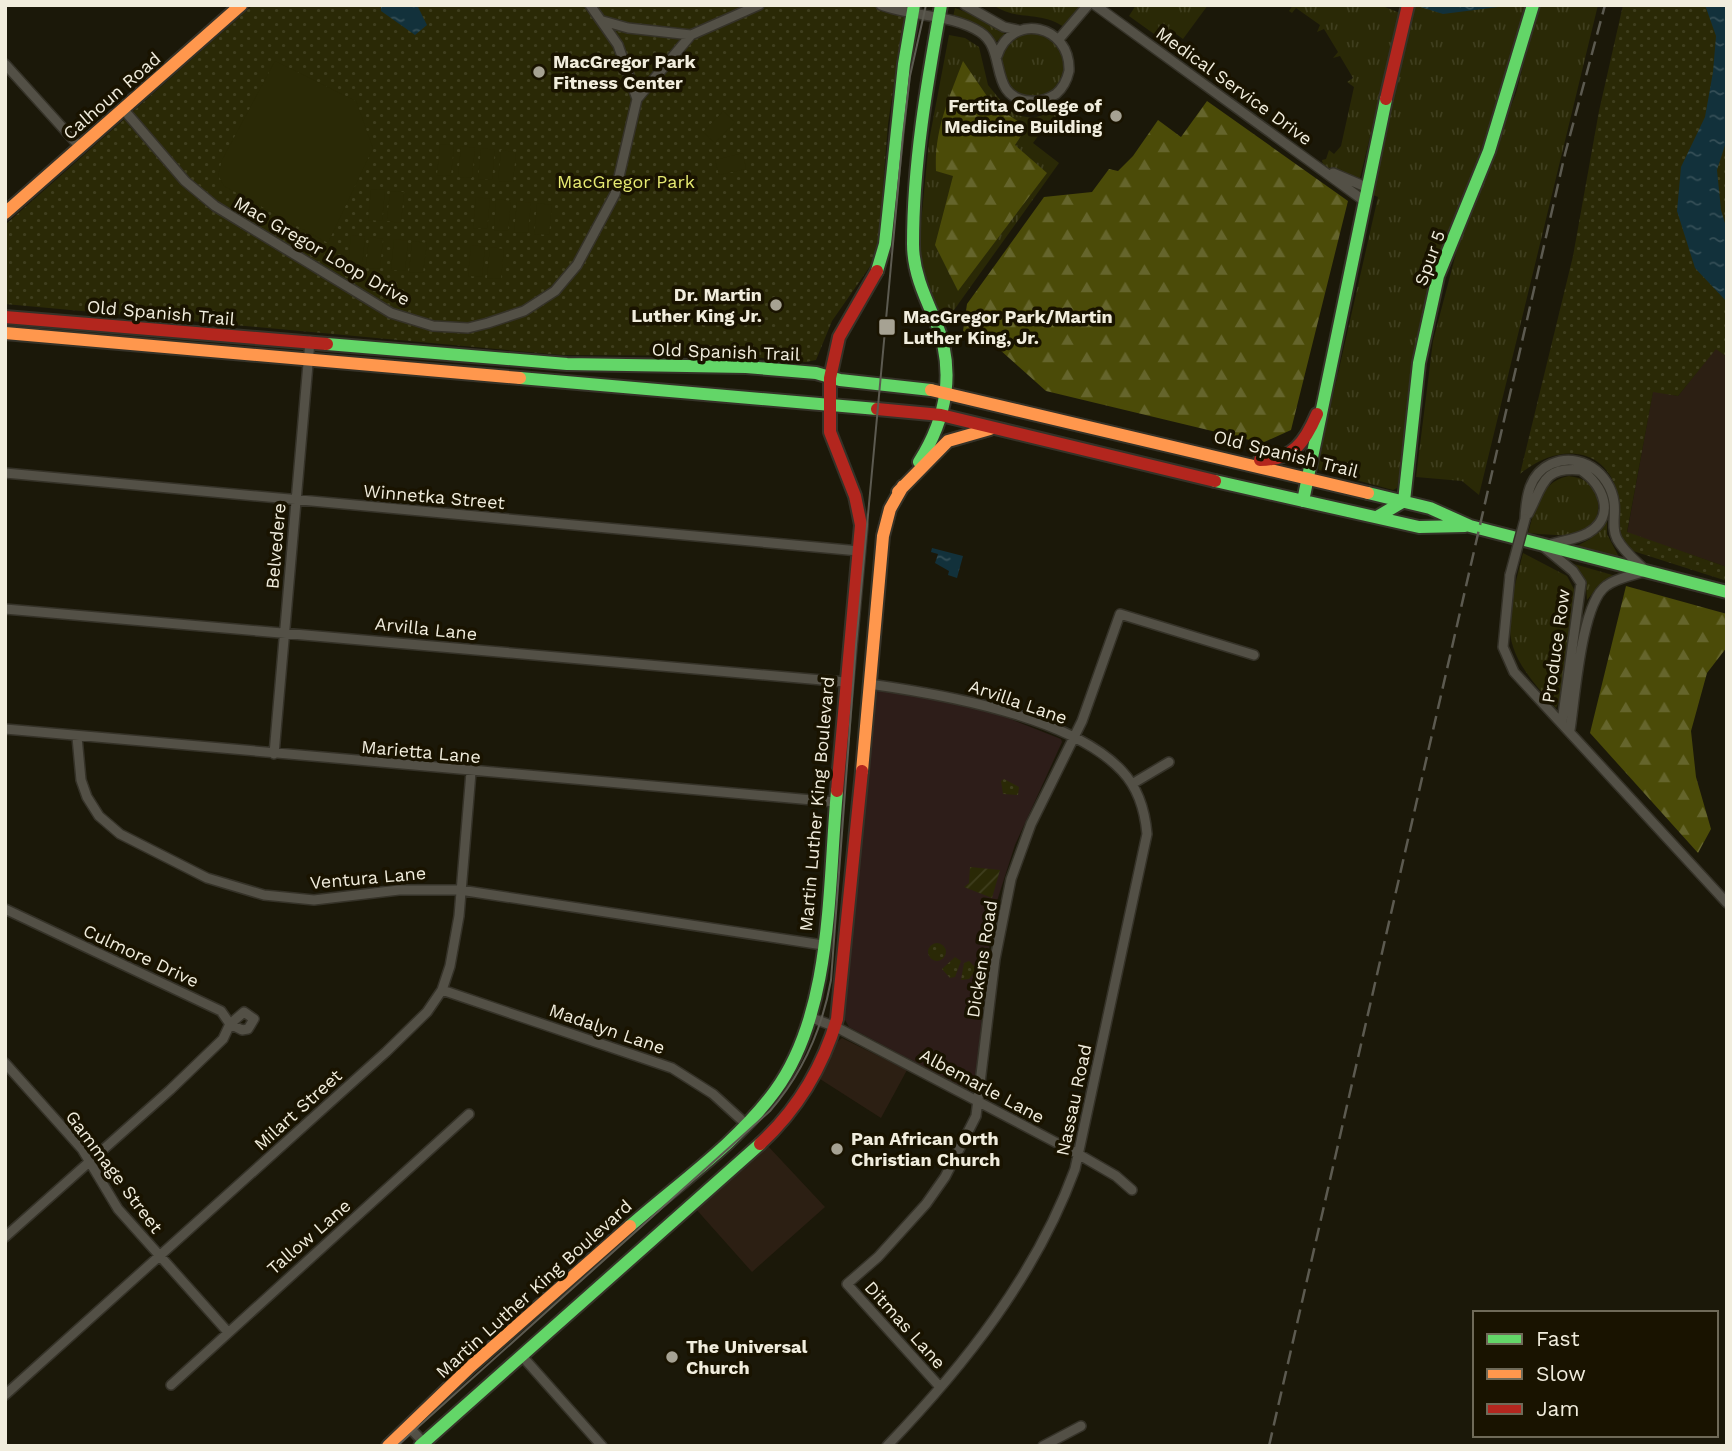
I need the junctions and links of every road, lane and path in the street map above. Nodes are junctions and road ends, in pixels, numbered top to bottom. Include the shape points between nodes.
1 (241, 5) edge
2 (590, 5) edge
3 (759, 5) edge
4 (881, 5) edge
5 (941, 5) edge
6 (965, 5) edge
7 (1088, 5) edge
8 (1095, 5) edge
9 (1408, 5) edge
10 (1533, 5) edge
11 (913, 10) edge
12 (939, 19) junction
13 (603, 21) junction
14 (1018, 30) junction
15 (691, 35) junction
16 (1059, 38) junction
17 (997, 56) junction
18 (5, 64) edge
19 (637, 99) junction
20 (124, 110) junction
21 (80, 147) junction
22 (1365, 194) junction
23 (5, 213) edge
24 (5, 317) edge
25 (5, 332) edge
26 (310, 341) junction
27 (308, 359) junction
28 (830, 378) junction
29 (947, 392) junction
30 (828, 402) junction
31 (1322, 403) junction
32 (941, 415) junction
33 (1000, 428) junction
34 (1214, 454) junction
35 (5, 474) edge
36 (1309, 477) junction
37 (898, 492) junction
38 (296, 500) junction
39 (1303, 501) junction
40 (1404, 501) junction
41 (1377, 517) junction
42 (1525, 519) junction
43 (1470, 526) junction
44 (1544, 546) junction
45 (859, 551) junction
46 (1646, 571) junction
47 (1727, 592) edge
48 (5, 609) edge
49 (284, 631) junction
50 (1254, 655) dead end
51 (845, 682) junction
52 (869, 684) junction
53 (1562, 722) junction
54 (5, 729) edge
55 (1570, 730) junction
56 (77, 737) junction
57 (1073, 738) junction
58 (274, 754) junction
59 (1169, 762) dead end
60 (471, 772) junction
61 (1132, 784) junction
62 (835, 802) junction
63 (460, 890) junction
64 (1727, 903) edge
65 (5, 909) edge
66 (822, 945) junction
67 (442, 990) junction
68 (812, 1018) junction
69 (254, 1019) dead end
70 (230, 1024) junction
71 (836, 1027) junction
72 (5, 1063) edge
73 (979, 1103) junction
74 (468, 1114) dead end
75 (746, 1124) junction
76 (1078, 1154) junction
77 (89, 1161) junction
78 (1132, 1190) dead end
79 (5, 1237) edge
80 (159, 1257) junction
81 (847, 1284) joint
82 (227, 1331) junction
83 (522, 1356) junction
84 (171, 1385) dead end
85 (940, 1387) junction
86 (5, 1395) edge
87 (1080, 1426) dead end
88 (409, 1427) junction
89 (424, 1445) edge
90 (388, 1446) edge
91 (602, 1446) edge
92 (887, 1446) edge
93 (1043, 1446) edge

1 - 20 main road, Calhoun Road
2 - 13 street
3 - 15 street
4 - 11 street
5 - 12 main road
6 - 14 street
7 - 16 street
8 - 22 street, Medical Service Drive
9 - 22 main road
10 - 40 main road, Spur 5 / Spur 5 via 1489,150 1438,275 1419,363
11 - 12 street
11 - 28 main road, Martin Luther King Boulevard via 885,244 876,274 839,337
12 - 17 street via 979,31
12 - 29 main road via 925,100 913,243 915,274 943,341
13 - 15 street
13 - 19 street via 625,60
14 - 16 street via 1039,28
14 - 17 street
15 - 19 street
16 - 17 street via 1068,54 1067,79 1056,93 1041,101 1023,100 1008,92 998,77
18 - 21 street
19 - 20 street, Mac Gregor Loop Drive via 615,194 567,278 524,312 451,328 391,313 231,217 185,181
20 - 21 main road, Calhoun Road
21 - 23 main road, Calhoun Road
22 - 31 main road via 1362,227
24 - 26 main road, Old Spanish Trail
25 - 27 main road, Old Spanish Trail
26 - 27 street, Belvedere
26 - 28 main road, Old Spanish Trail via 567,364 746,367
27 - 30 main road, Old Spanish Trail
27 - 38 street, Belvedere
28 - 29 main road, Old Spanish Trail
28 - 30 main road, Martin Luther King Boulevard
29 - 32 main road
29 - 34 main road, Old Spanish Trail
30 - 32 main road, Old Spanish Trail
30 - 45 main road, Martin Luther King Boulevard via 833,444 858,510
31 - 34 main road via 1307,439 1290,456 1270,461
31 - 36 main road
32 - 33 main road, Old Spanish Trail
32 - 37 main road via 924,455
33 - 37 main road via 954,435 929,455
33 - 39 main road, Old Spanish Trail
34 - 36 main road, Old Spanish Trail
35 - 38 street, Winnetka Street
36 - 39 main road
36 - 40 main road, Old Spanish Trail
37 - 52 main road via 883,536
38 - 45 street, Winnetka Street
38 - 49 street, Belvedere
39 - 41 main road, Old Spanish Trail
40 - 41 main road
40 - 43 main road, Old Spanish Trail
41 - 43 main road, Old Spanish Trail via 1419,527
42 - 44 street, Produce Row via 1542,483 1557,471 1581,470 1601,488 1601,519 1591,531
42 - 46 street, Produce Row via 1534,478 1566,460 1584,462 1609,484 1615,503 1616,538
42 - 53 street, Produce Row, bridge via 1510,575 1503,647 1514,672
43 - 44 main road, Old Spanish Trail
44 - 46 main road, Old Spanish Trail
44 - 53 street, Produce Row via 1581,583
45 - 51 main road, Martin Luther King Boulevard
46 - 47 main road, Old Spanish Trail
46 - 55 street, Produce Row via 1606,585 1597,595
48 - 49 street, Arvilla Lane
49 - 51 street, Arvilla Lane
49 - 58 street, Belvedere
50 - 57 street, Dickens Road via 1119,614
51 - 62 main road, Martin Luther King Boulevard
52 - 57 street, Arvilla Lane via 986,705
52 - 71 main road via 845,975
53 - 55 street, Produce Row
54 - 56 street, Marietta Lane
55 - 64 street, Produce Row
56 - 58 street, Marietta Lane
56 - 63 street, Ventura Lane via 81,780 99,816 120,834 207,878 264,895 314,900 399,890
57 - 61 street, Nassau Road via 1115,765
57 - 73 street, Dickens Road via 1031,824 1011,879 995,959
58 - 60 street, Marietta Lane
59 - 61 street
60 - 62 street, Marietta Lane
60 - 63 street, Milart Street
61 - 76 street, Nassau Road via 1146,821 1146,851
62 - 66 main road, Martin Luther King Boulevard
63 - 66 street, Ventura Lane
63 - 67 street, Milart Street via 456,944
65 - 70 street, Culmore Drive via 221,1011
66 - 68 main road, Martin Luther King Boulevard
67 - 75 street, Madalyn Lane via 672,1068 713,1094
67 - 80 street, Milart Street via 412,1028
68 - 71 street, Albemarle Lane
68 - 75 main road, Martin Luther King Boulevard via 784,1082
69 - 70 street via 244,1012
70 - 77 street via 223,1039
71 - 73 street, Albemarle Lane
71 - 83 main road via 815,1078 788,1117
72 - 77 street, Gammage Street
73 - 76 street, Albemarle Lane
73 - 81 street, Dickens Road via 964,1142 926,1204
74 - 82 street, Tallow Lane
75 - 88 main road, Martin Luther King Boulevard via 470,1367
76 - 78 street, Albemarle Lane
76 - 85 street, Nassau Road via 1067,1192 1030,1263 993,1321
77 - 79 street
77 - 80 street, Gammage Street via 118,1209
80 - 82 street, Gammage Street
80 - 86 street, Milart Street
81 - 85 street, Ditmas Lane
82 - 84 street, Tallow Lane
83 - 89 main road
83 - 91 street
85 - 92 street, Nassau Road
87 - 93 street
88 - 89 street
88 - 90 main road, Martin Luther King Boulevard

